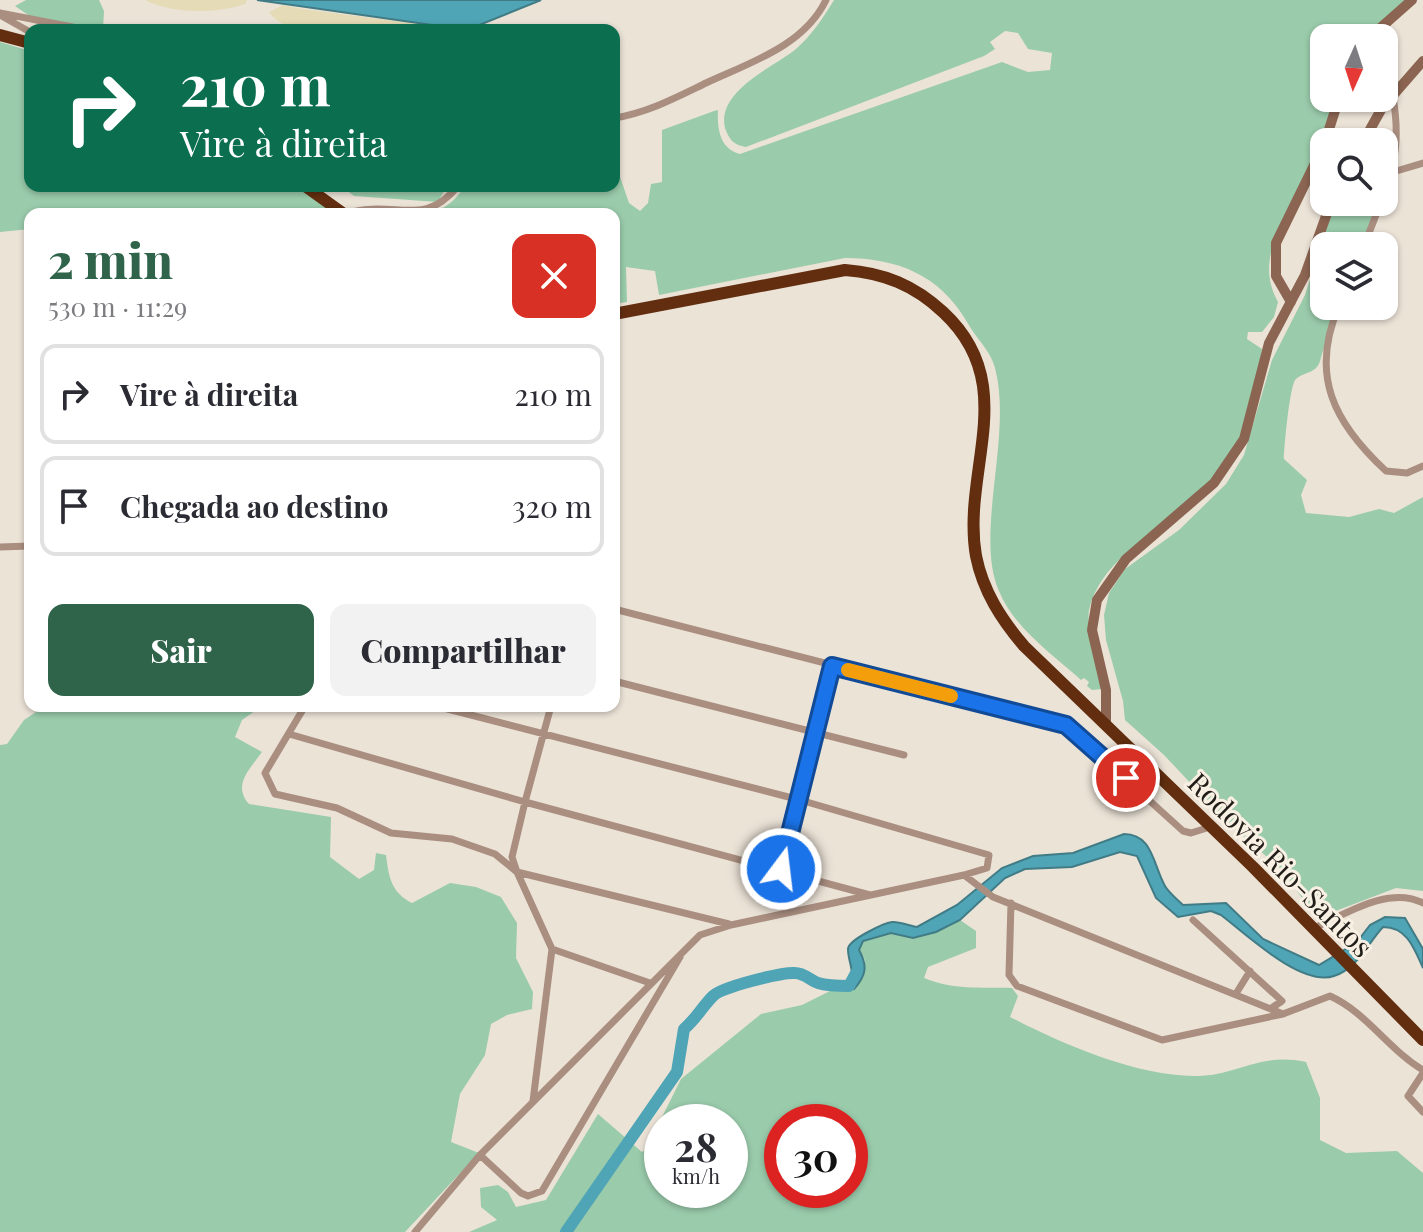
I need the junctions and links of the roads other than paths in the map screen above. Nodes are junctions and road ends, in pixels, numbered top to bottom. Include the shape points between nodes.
1 (826, 0) edge
2 (1412, 0) edge
3 (0, 14) edge
4 (55, 24) edge
5 (1385, 24) edge
6 (24, 28) edge
7 (0, 35) edge
8 (24, 41) edge
9 (1423, 61) edge
10 (1398, 91) edge
11 (620, 116) edge
12 (1423, 163) edge
13 (1398, 170) edge
14 (1310, 174) edge
15 (313, 192) edge
16 (454, 192) edge
17 (336, 208) edge
18 (366, 208) edge
19 (395, 208) edge
20 (433, 208) edge
21 (1325, 216) edge
22 (1291, 302) junction
23 (620, 313) edge
24 (1334, 320) edge
25 (1423, 466) edge
26 (24, 546) edge
27 (0, 547) edge
28 (620, 611) edge
29 (832, 666) junction
30 (620, 683) edge
31 (1106, 690) junction
32 (1088, 707) junction
33 (302, 712) edge
34 (458, 712) edge
35 (550, 712) edge
36 (1106, 726) junction
37 (817, 732) junction
38 (289, 734) junction
39 (544, 735) junction
40 (904, 755) dead end
41 (800, 800) junction
42 (525, 802) junction
43 (1210, 827) junction
44 (781, 869) junction
45 (517, 872) junction
46 (964, 875) junction
47 (872, 895) junction
48 (1011, 903) junction
49 (1423, 903) edge
50 (1193, 920) dead end
51 (731, 925) junction
52 (1312, 929) junction
53 (688, 945) junction
54 (552, 949) junction
55 (1250, 971) junction
56 (650, 983) junction
57 (1237, 992) junction
58 (1273, 1007) junction
59 (1283, 1014) junction
60 (1423, 1040) edge
61 (1423, 1071) edge
62 (533, 1104) junction
63 (1423, 1112) edge
64 (480, 1155) junction
65 (415, 1232) edge

1 - 11 street via 816,17 764,58 666,102
2 - 5 street
3 - 4 street
3 - 6 street
7 - 8 highway
9 - 10 street
12 - 13 street
14 - 22 street via 1276,243 1276,276
15 - 17 highway
16 - 20 street
18 - 19 street
21 - 22 street
22 - 31 street via 1269,343 1255,408 1232,458 1199,500 1114,571 1097,600 1092,630
23 - 32 highway, Rodovia Rio-Santos via 845,270 898,280 925,296 963,336 982,377 985,434 976,553 991,600 1024,646
24 - 25 street via 1323,369 1334,404 1386,471 1407,473
26 - 27 street
28 - 29 street
29 - 37 street
29 - 43 street via 1066,725 1183,831
30 - 37 street
31 - 32 street
31 - 36 street
32 - 36 highway, Rodovia Rio-Santos
33 - 38 street
34 - 39 street
35 - 39 street
36 - 43 highway, Rodovia Rio-Santos
37 - 40 street
37 - 41 street
38 - 42 street
38 - 45 street via 265,773 275,794 337,808 391,833 474,846 495,854
39 - 41 street
39 - 42 street
41 - 44 street
41 - 46 street via 989,855 987,868
42 - 44 street
42 - 45 street via 512,857
43 - 52 highway, Rodovia Rio-Santos
44 - 47 street
45 - 51 street
45 - 54 street
46 - 47 street
46 - 48 street via 993,897
47 - 51 street
48 - 57 street
48 - 59 street via 1009,975 1017,986 1162,1040
49 - 52 street via 1404,897 1383,900
50 - 55 street
51 - 53 street via 700,935
52 - 60 highway, Rodovia Rio-Santos
53 - 56 street
53 - 64 street via 542,1191 521,1193
54 - 56 street
54 - 62 street
55 - 57 street
55 - 58 street via 1282,1001
56 - 62 street
57 - 58 street
58 - 59 street
59 - 61 street via 1330,996
61 - 63 street via 1408,1096
62 - 64 street
64 - 65 street

